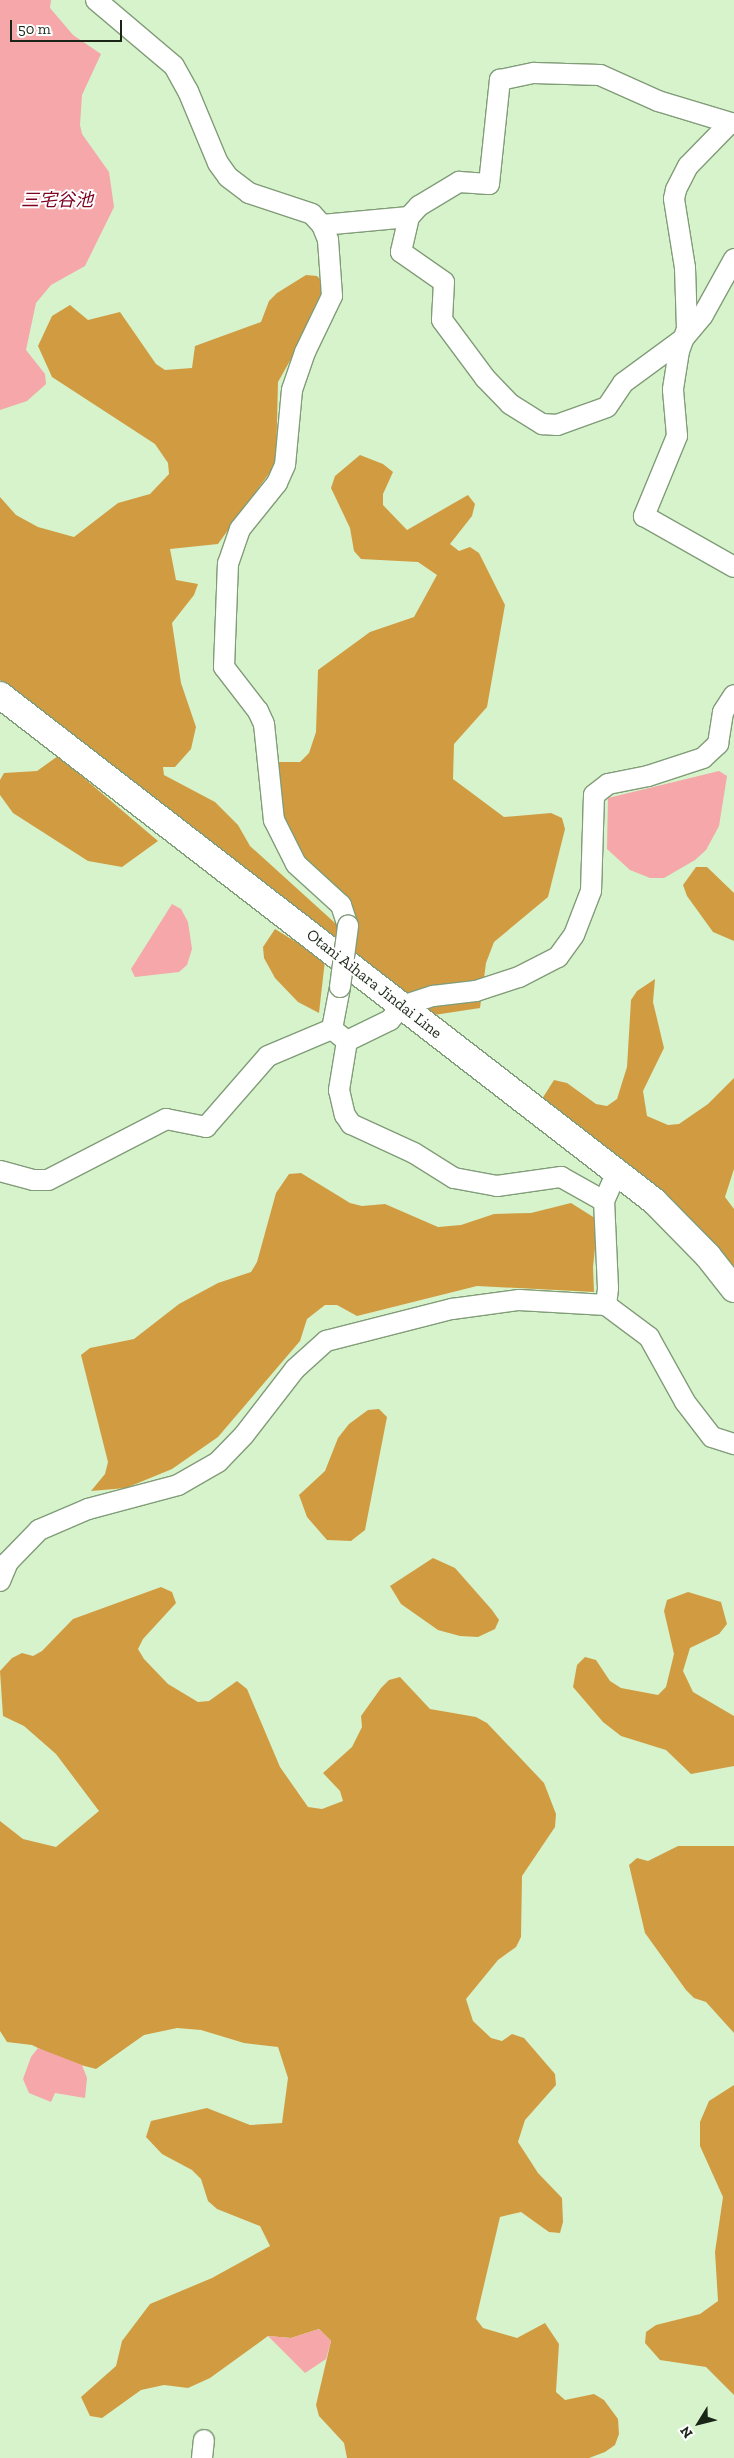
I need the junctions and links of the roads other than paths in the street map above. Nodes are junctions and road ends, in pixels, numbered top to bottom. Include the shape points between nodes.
1 (96, 0) edge
2 (732, 124) edge
3 (409, 217) junction
4 (322, 225) junction
5 (734, 258) edge
6 (683, 339) junction
7 (734, 567) edge
8 (734, 694) edge
9 (0, 696) edge
10 (402, 1006) junction
11 (340, 1035) junction
12 (0, 1171) edge
13 (617, 1172) junction
14 (604, 1201) junction
15 (734, 1289) edge
16 (606, 1305) junction
17 (734, 1444) edge
18 (0, 1581) edge

1 - 4 street via 174,66 185,84 218,163 234,184 265,199 302,209
2 - 3 street via 658,101 600,75 534,73 500,80 489,184 459,182 419,206
2 - 6 street via 688,166 676,190 674,199 685,268 687,329
3 - 4 street
3 - 6 street via 401,252 444,282 442,320 485,378 510,404 542,424 557,425 607,407 623,382
4 - 11 street, bridge via 330,257 332,296 305,352 292,390 285,465 277,483 240,529 228,563 224,667 258,711 264,724 274,820 296,864 341,905 348,926 340,987
5 - 6 street via 703,315
6 - 7 street via 673,390 677,436 644,516
8 - 10 street via 723,712 718,744 703,758 658,774 608,784 594,795 591,890 574,936 558,957 519,977 476,991 433,996
9 - 10 main road, Otani Aihara Jindai Line
10 - 11 street via 390,1020
10 - 13 main road, Otani Aihara Jindai Line
11 - 12 street via 268,1056 206,1127 166,1119 48,1180 33,1180
11 - 14 street via 339,1090 345,1115 351,1124 414,1153 454,1178 497,1186 561,1177
13 - 14 street
13 - 15 main road, Otani Aihara Jindai Line via 654,1201 708,1256
14 - 16 street
16 - 17 street via 649,1337 684,1402 712,1437
16 - 18 street via 520,1300 452,1310 326,1341 295,1369 244,1435 218,1462 178,1485 88,1509 39,1530 8,1562

